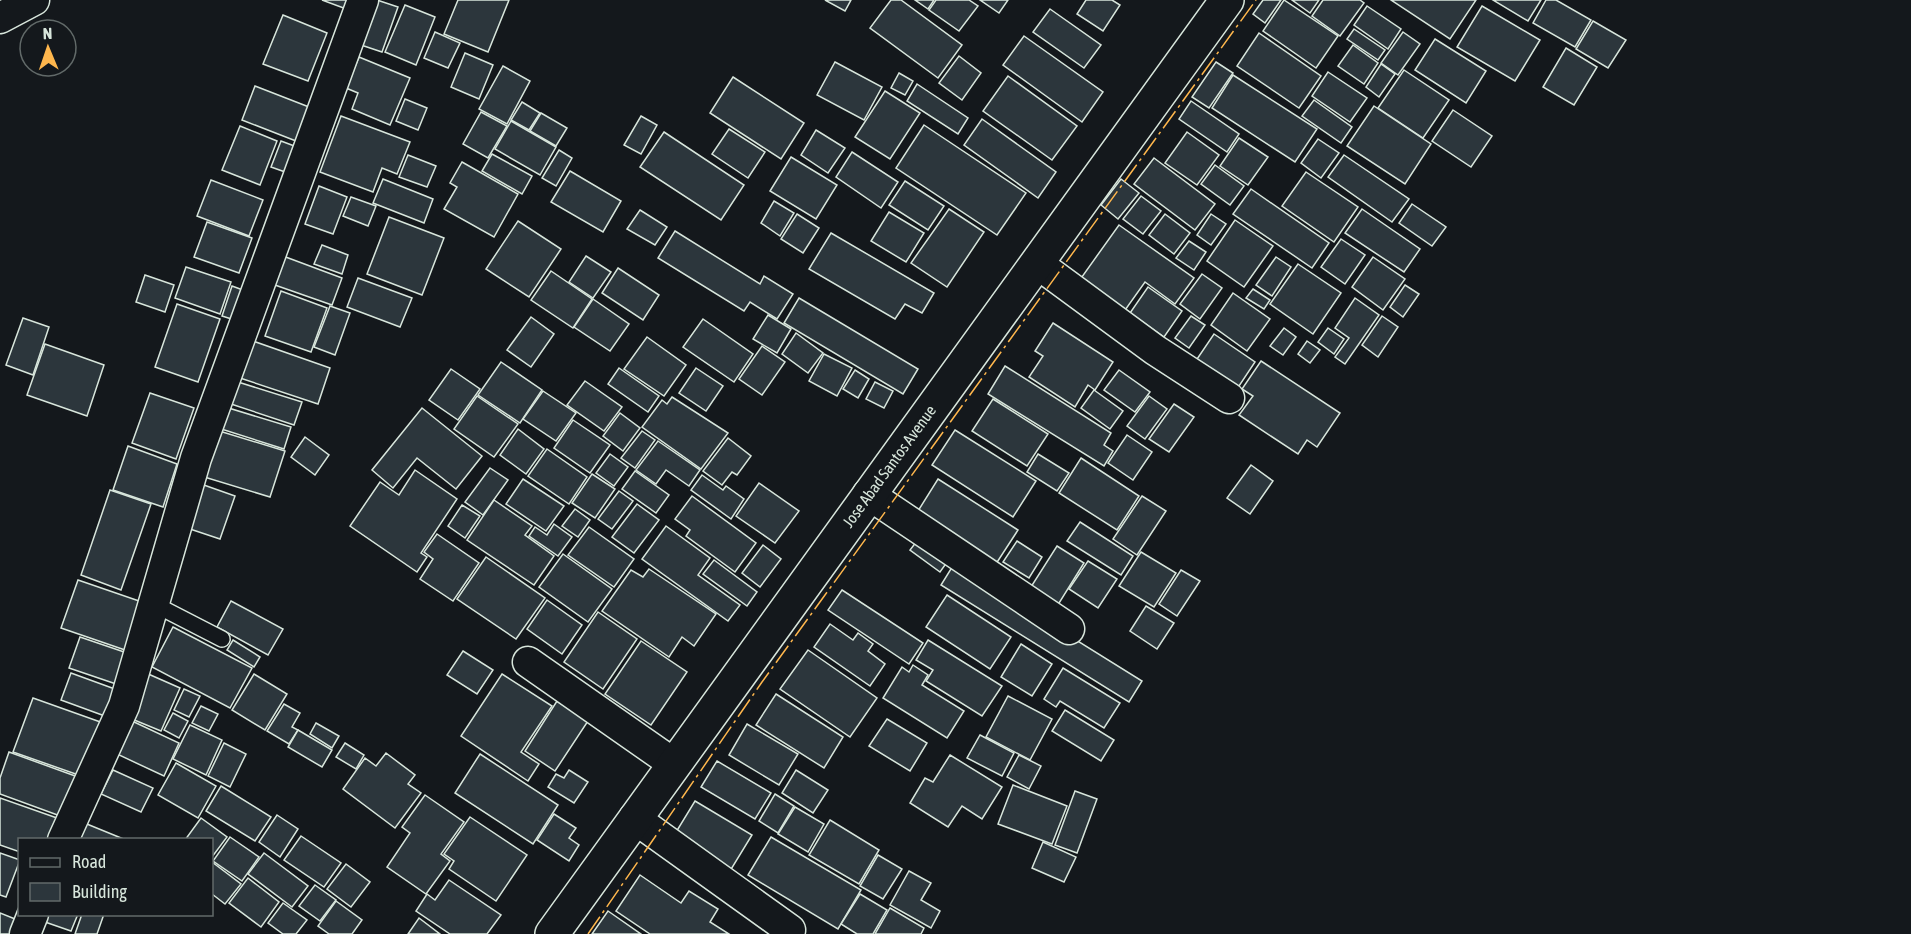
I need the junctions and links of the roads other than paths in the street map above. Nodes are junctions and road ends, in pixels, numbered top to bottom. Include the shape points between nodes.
1 (34, 0) edge
2 (363, 0) edge
3 (1227, 0) edge
4 (0, 18) edge
5 (1038, 264) junction
6 (1229, 398) dead end
7 (868, 494) junction
8 (152, 603) junction
9 (1070, 629) dead end
10 (222, 639) dead end
11 (528, 662) dead end
12 (674, 764) junction
13 (634, 818) junction
14 (64, 838) edge
15 (33, 916) edge
16 (790, 930) dead end
17 (25, 934) edge
18 (552, 934) edge

1 - 4 street
2 - 8 street via 196,458
3 - 5 highway, Jose Abad Santos Avenue
5 - 6 street via 1155,350
5 - 7 highway, Jose Abad Santos Avenue
7 - 9 street
7 - 12 highway, Jose Abad Santos Avenue
8 - 10 lane
8 - 14 street via 124,706
11 - 12 street
12 - 13 highway, Jose Abad Santos Avenue
13 - 16 street
13 - 18 highway, Jose Abad Santos Avenue
15 - 17 street

